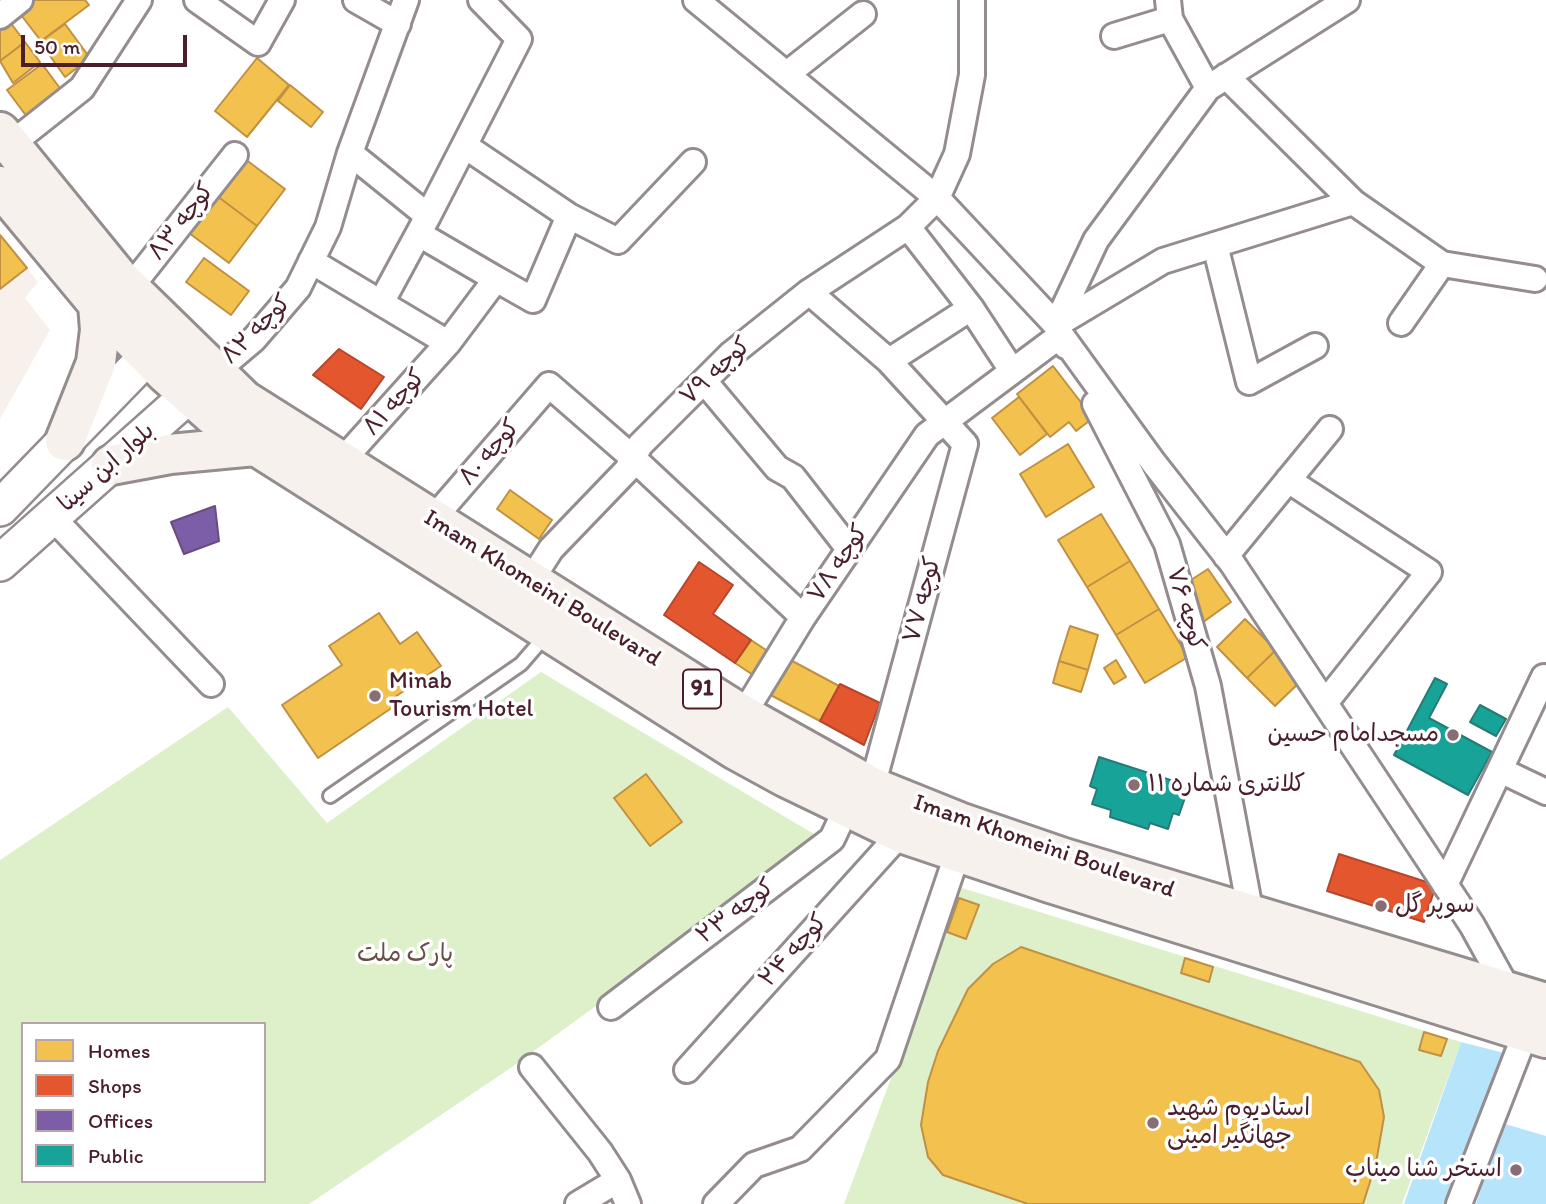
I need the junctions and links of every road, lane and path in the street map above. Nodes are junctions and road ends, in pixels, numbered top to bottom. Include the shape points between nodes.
1 (20, 0) edge
2 (139, 0) edge
3 (197, 0) edge
4 (282, 0) edge
5 (356, 0) edge
6 (407, 0) edge
7 (481, 0) edge
8 (696, 0) edge
9 (972, 0) edge
10 (1347, 0) edge
11 (1169, 9) edge
12 (863, 14) dead end
13 (0, 16) edge
14 (398, 24) junction
15 (1114, 36) dead end
16 (787, 74) junction
17 (1217, 82) junction
18 (5, 139) edge
19 (465, 146) junction
20 (350, 153) junction
21 (234, 155) dead end
22 (694, 162) dead end
23 (0, 186) edge
24 (937, 198) junction
25 (1353, 202) junction
26 (569, 216) junction
27 (424, 225) junction
28 (908, 227) junction
29 (1215, 245) junction
30 (312, 261) junction
31 (1442, 264) junction
32 (496, 279) junction
33 (1535, 279) dead end
34 (809, 292) junction
35 (114, 296) junction
36 (381, 303) junction
37 (971, 308) junction
38 (1401, 323) dead end
39 (1058, 330) junction
40 (160, 343) junction
41 (448, 343) junction
42 (1315, 346) dead end
43 (889, 361) junction
44 (1012, 369) junction
45 (704, 381) junction
46 (202, 384) junction
47 (944, 420) junction
48 (1330, 429) dead end
49 (65, 441) junction
50 (255, 446) junction
51 (633, 458) junction
52 (341, 462) junction
53 (111, 465) junction
54 (1288, 480) junction
55 (6, 493) edge
56 (52, 517) junction
57 (432, 520) junction
58 (849, 549) junction
59 (1226, 556) junction
60 (0, 563) edge
61 (530, 582) junction
62 (803, 617) junction
63 (550, 631) junction
64 (211, 684) dead end
65 (1542, 688) edge
66 (1325, 703) junction
67 (743, 715) junction
68 (1500, 770) junction
69 (1546, 792) edge
70 (330, 796) dead end
71 (860, 797) junction
72 (901, 833) junction
73 (958, 852) junction
74 (1445, 885) junction
75 (1251, 915) junction
76 (611, 1007) dead end
77 (1536, 1009) edge
78 (532, 1067) dead end
79 (687, 1070) dead end
80 (618, 1180) junction
81 (578, 1204) edge
82 (628, 1204) edge
83 (716, 1204) edge
84 (1459, 1204) edge

1 - 13 street
2 - 18 street via 82,88
3 - 4 street via 258,43
5 - 14 street
6 - 14 street, کوچه ۸۲
7 - 19 street via 519,39
8 - 16 street
9 - 24 street via 972,75 957,154
10 - 17 street
11 - 15 street
11 - 17 street
12 - 16 street
14 - 20 street, کوچه ۸۲
16 - 24 street
17 - 25 street
17 - 39 street via 1096,240
18 - 35 main road, Imam Khomeini Boulevard / 91
19 - 26 street
19 - 27 street
20 - 27 street
20 - 30 street, کوچه ۸۲ via 328,227
21 - 35 street, کوچه ۸۳
22 - 26 street via 618,241
23 - 35 main road, Imam Khomeini Boulevard / 91
24 - 28 street, کوچه ۷۹
24 - 39 street
25 - 29 street, کوچه ۷۸
25 - 31 street
26 - 32 street via 533,300
27 - 32 street
27 - 36 street
28 - 34 street, کوچه ۷۹
28 - 37 street
29 - 39 street, کوچه ۷۸ via 1163,261
29 - 42 street via 1249,382
30 - 36 street
30 - 46 street, کوچه ۸۲ via 298,288 254,338
31 - 33 street
31 - 38 street
32 - 41 street, کوچه ۸۱
34 - 43 street
34 - 45 street, کوچه ۷۹
35 - 40 main road, Imam Khomeini Boulevard / 91
35 - 49 main road via 100,330 96,363
36 - 41 street
37 - 43 street
37 - 44 street
39 - 44 street, کوچه ۷۸
39 - 59 street
39 - 75 street, کوچه ۷۶ via 1167,544 1208,686
40 - 46 main road, Imam Khomeini Boulevard / 91
40 - 49 main road, بلوار ابن سینا
41 - 52 street, کوچه ۸۱
43 - 47 street
44 - 47 street, کوچه ۷۸
45 - 51 street, کوچه ۷۹ via 640,445
45 - 58 street via 777,468 793,477
46 - 50 main road, Imam Khomeini Boulevard / 91 via 226,427
46 - 52 main road, Imam Khomeini Boulevard / 91 via 244,400
46 - 53 main road, بلوار ابن سینا
47 - 58 street, کوچه ۷۸ via 927,435
47 - 71 street, کوچه ۷۷ via 965,444
48 - 54 street
49 - 55 main road, بلوار ابن سینا
50 - 53 main road
50 - 63 main road, Imam Khomeini Boulevard / 91
51 - 57 street, کوچه ۸۰ via 549,385
51 - 61 street, کوچه ۷۹ via 627,471 551,549
51 - 62 street
52 - 57 main road, Imam Khomeini Boulevard / 91
53 - 56 main road, بلوار ابن سینا
54 - 59 street
54 - 66 street via 1429,572
56 - 60 main road, بلوار ابن سینا
56 - 64 street
57 - 61 main road, Imam Khomeini Boulevard / 91
58 - 62 street, کوچه ۷۸
59 - 66 street
61 - 67 main road, Imam Khomeini Boulevard / 91
62 - 67 street, کوچه ۷۸
63 - 70 lane via 521,664
63 - 71 main road, Imam Khomeini Boulevard / 91 via 734,749
65 - 68 street
66 - 74 street
67 - 71 main road, Imam Khomeini Boulevard / 91
68 - 69 street
68 - 74 street
71 - 72 main road, Imam Khomeini Boulevard / 91
71 - 75 main road, Imam Khomeini Boulevard / 91 via 958,822
71 - 76 street, کوچه ۲۳ via 832,839
72 - 73 main road, Imam Khomeini Boulevard / 91
72 - 79 street, کوچه ۲۴
73 - 77 main road, Imam Khomeini Boulevard / 91
73 - 83 street via 888,1059 800,1149 754,1165
74 - 77 street
75 - 77 main road, Imam Khomeini Boulevard / 91
77 - 84 street
78 - 80 street
80 - 81 street
80 - 82 street

